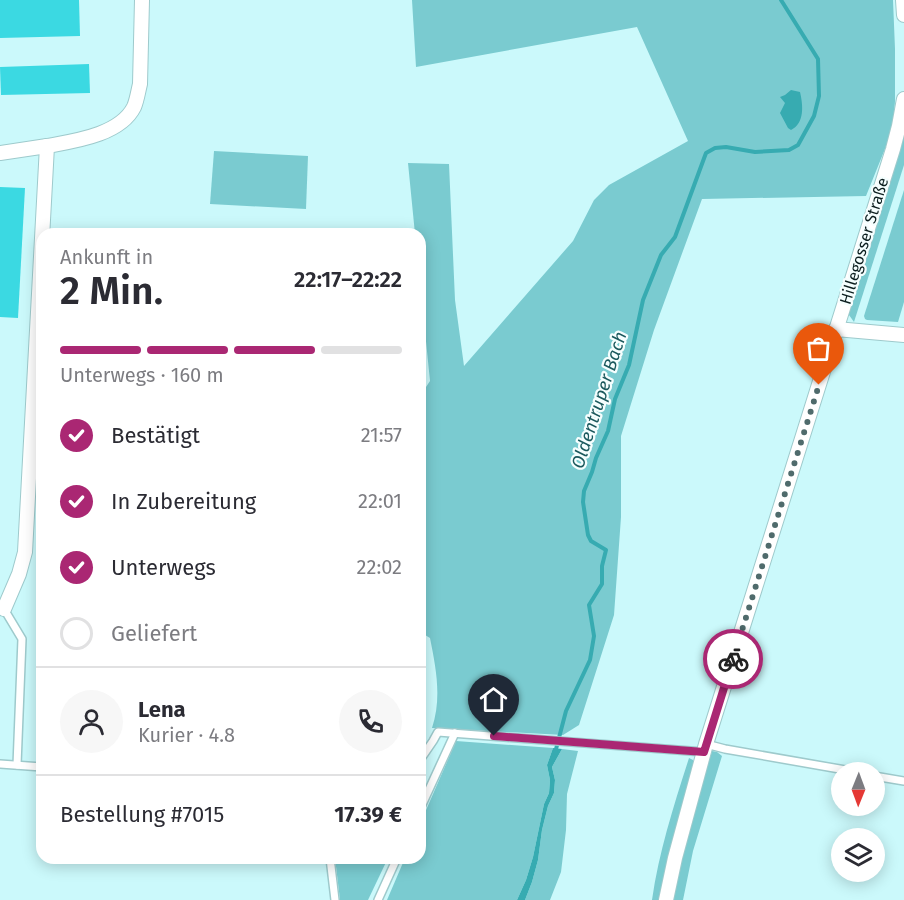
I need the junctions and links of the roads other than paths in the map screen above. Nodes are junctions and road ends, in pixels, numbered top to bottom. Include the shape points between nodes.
1 (142, 0) edge
2 (903, 0) edge
3 (904, 15) edge
4 (904, 99) edge
5 (47, 146) junction
6 (0, 153) edge
7 (43, 228) edge
8 (836, 330) junction
9 (904, 335) edge
10 (36, 349) edge
11 (4, 609) joint
12 (455, 733) junction
13 (705, 748) junction
14 (426, 753) edge
15 (0, 764) edge
16 (17, 765) junction
17 (36, 767) edge
18 (831, 767) edge
19 (885, 778) edge
20 (904, 781) edge
21 (426, 796) edge
22 (331, 864) edge
23 (394, 864) edge
24 (335, 900) edge
25 (378, 900) edge
26 (666, 900) edge

1 - 5 street via 140,84 129,114 114,127 92,136
2 - 3 street
4 - 8 street, Hillegosser Straße via 893,149
5 - 6 street
5 - 7 street
8 - 9 street
8 - 13 street, Hillegosser Straße
10 - 11 street via 25,552
11 - 16 lane via 22,639
12 - 13 lane
12 - 14 lane via 438,732
12 - 21 lane
13 - 18 lane
13 - 26 street, Hillegosser Straße
15 - 16 lane
16 - 17 lane
19 - 20 lane
22 - 24 lane
23 - 25 lane

